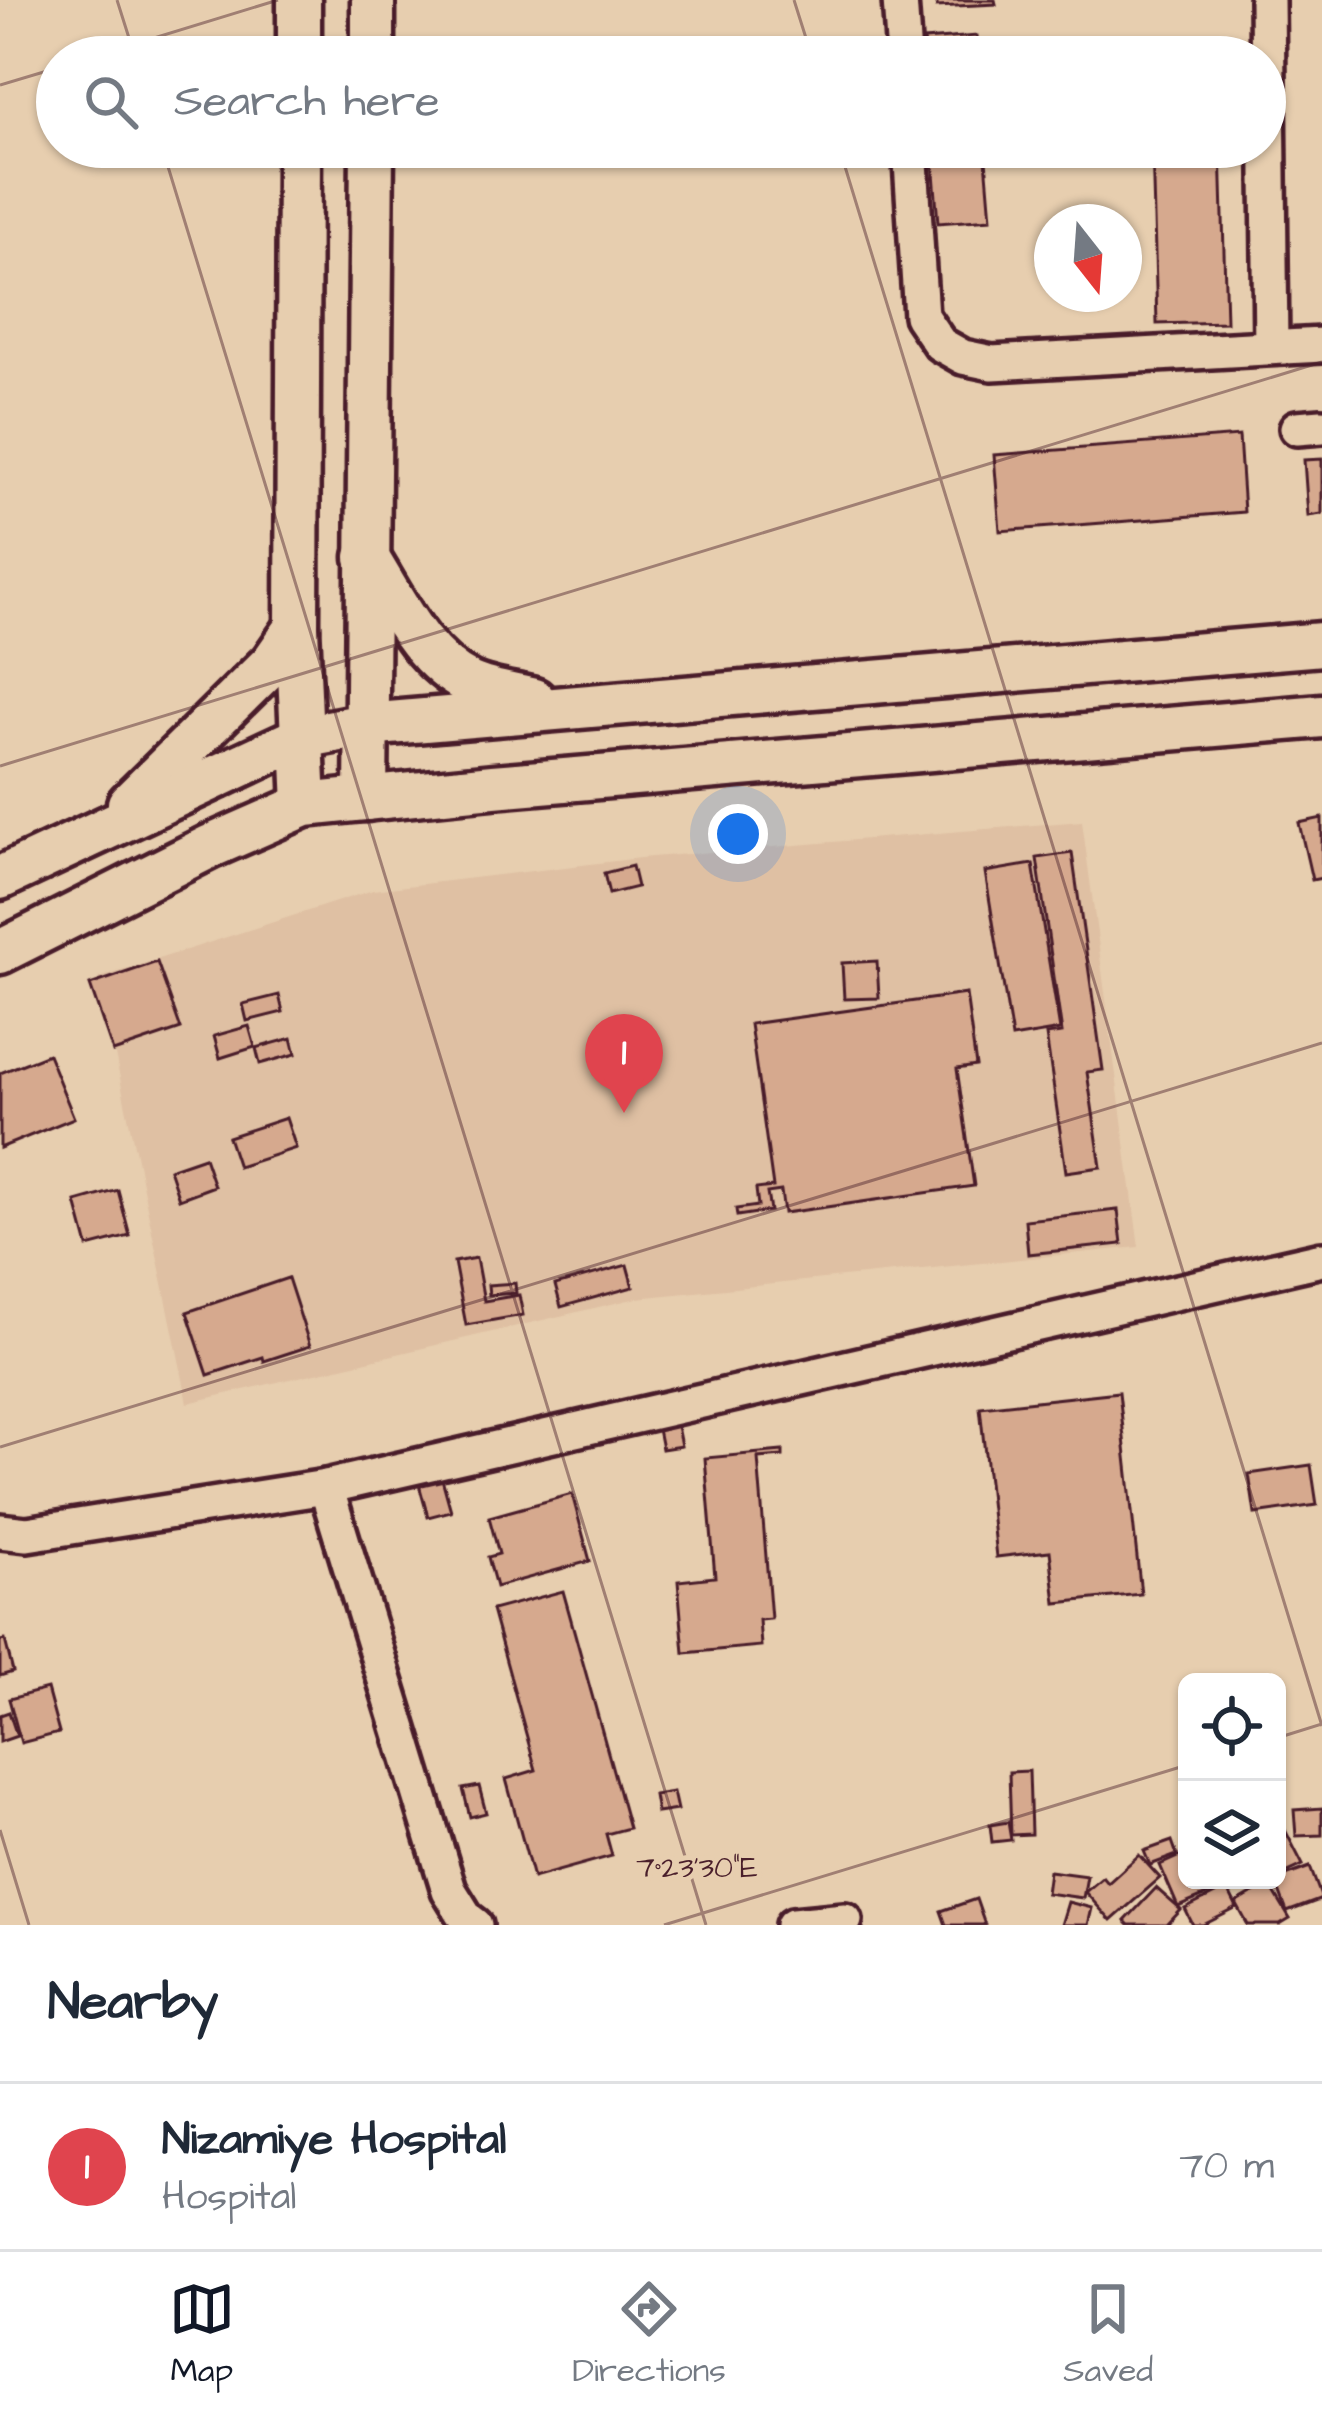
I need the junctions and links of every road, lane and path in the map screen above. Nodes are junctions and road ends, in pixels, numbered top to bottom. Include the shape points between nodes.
1 (299, 0) edge
2 (373, 0) edge
3 (900, 0) edge
4 (1268, 0) edge
5 (299, 36) edge
6 (373, 36) edge
7 (903, 36) edge
8 (1268, 36) edge
9 (299, 168) edge
10 (372, 168) edge
11 (911, 168) edge
12 (1269, 168) edge
13 (1322, 346) edge
14 (1271, 347) junction
15 (368, 557) junction
16 (297, 627) junction
17 (1322, 644) edge
18 (564, 709) junction
19 (1322, 716) edge
20 (366, 725) junction
21 (302, 737) junction
22 (366, 799) junction
23 (305, 805) junction
24 (104, 829) junction
25 (0, 878) edge
26 (0, 952) edge
27 (1322, 1258) edge
28 (326, 1487) junction
29 (0, 1531) edge
30 (845, 1920) dead end
31 (475, 1925) edge
32 (793, 1925) edge

1 - 5 street
2 - 6 street
3 - 7 street
4 - 8 street
9 - 16 street
10 - 15 street
11 - 14 street via 921,316 940,344 963,357 992,363
12 - 14 street
13 - 14 street
15 - 18 street via 417,638 444,665 470,683
15 - 20 street
16 - 21 street
16 - 24 street via 272,663
17 - 18 street
18 - 20 street
19 - 22 street
20 - 21 street
20 - 22 street
21 - 23 street
21 - 24 street
22 - 23 street
23 - 26 street
24 - 25 street
27 - 28 street
28 - 29 street via 27,1534
28 - 31 street via 449,1890
30 - 32 street

